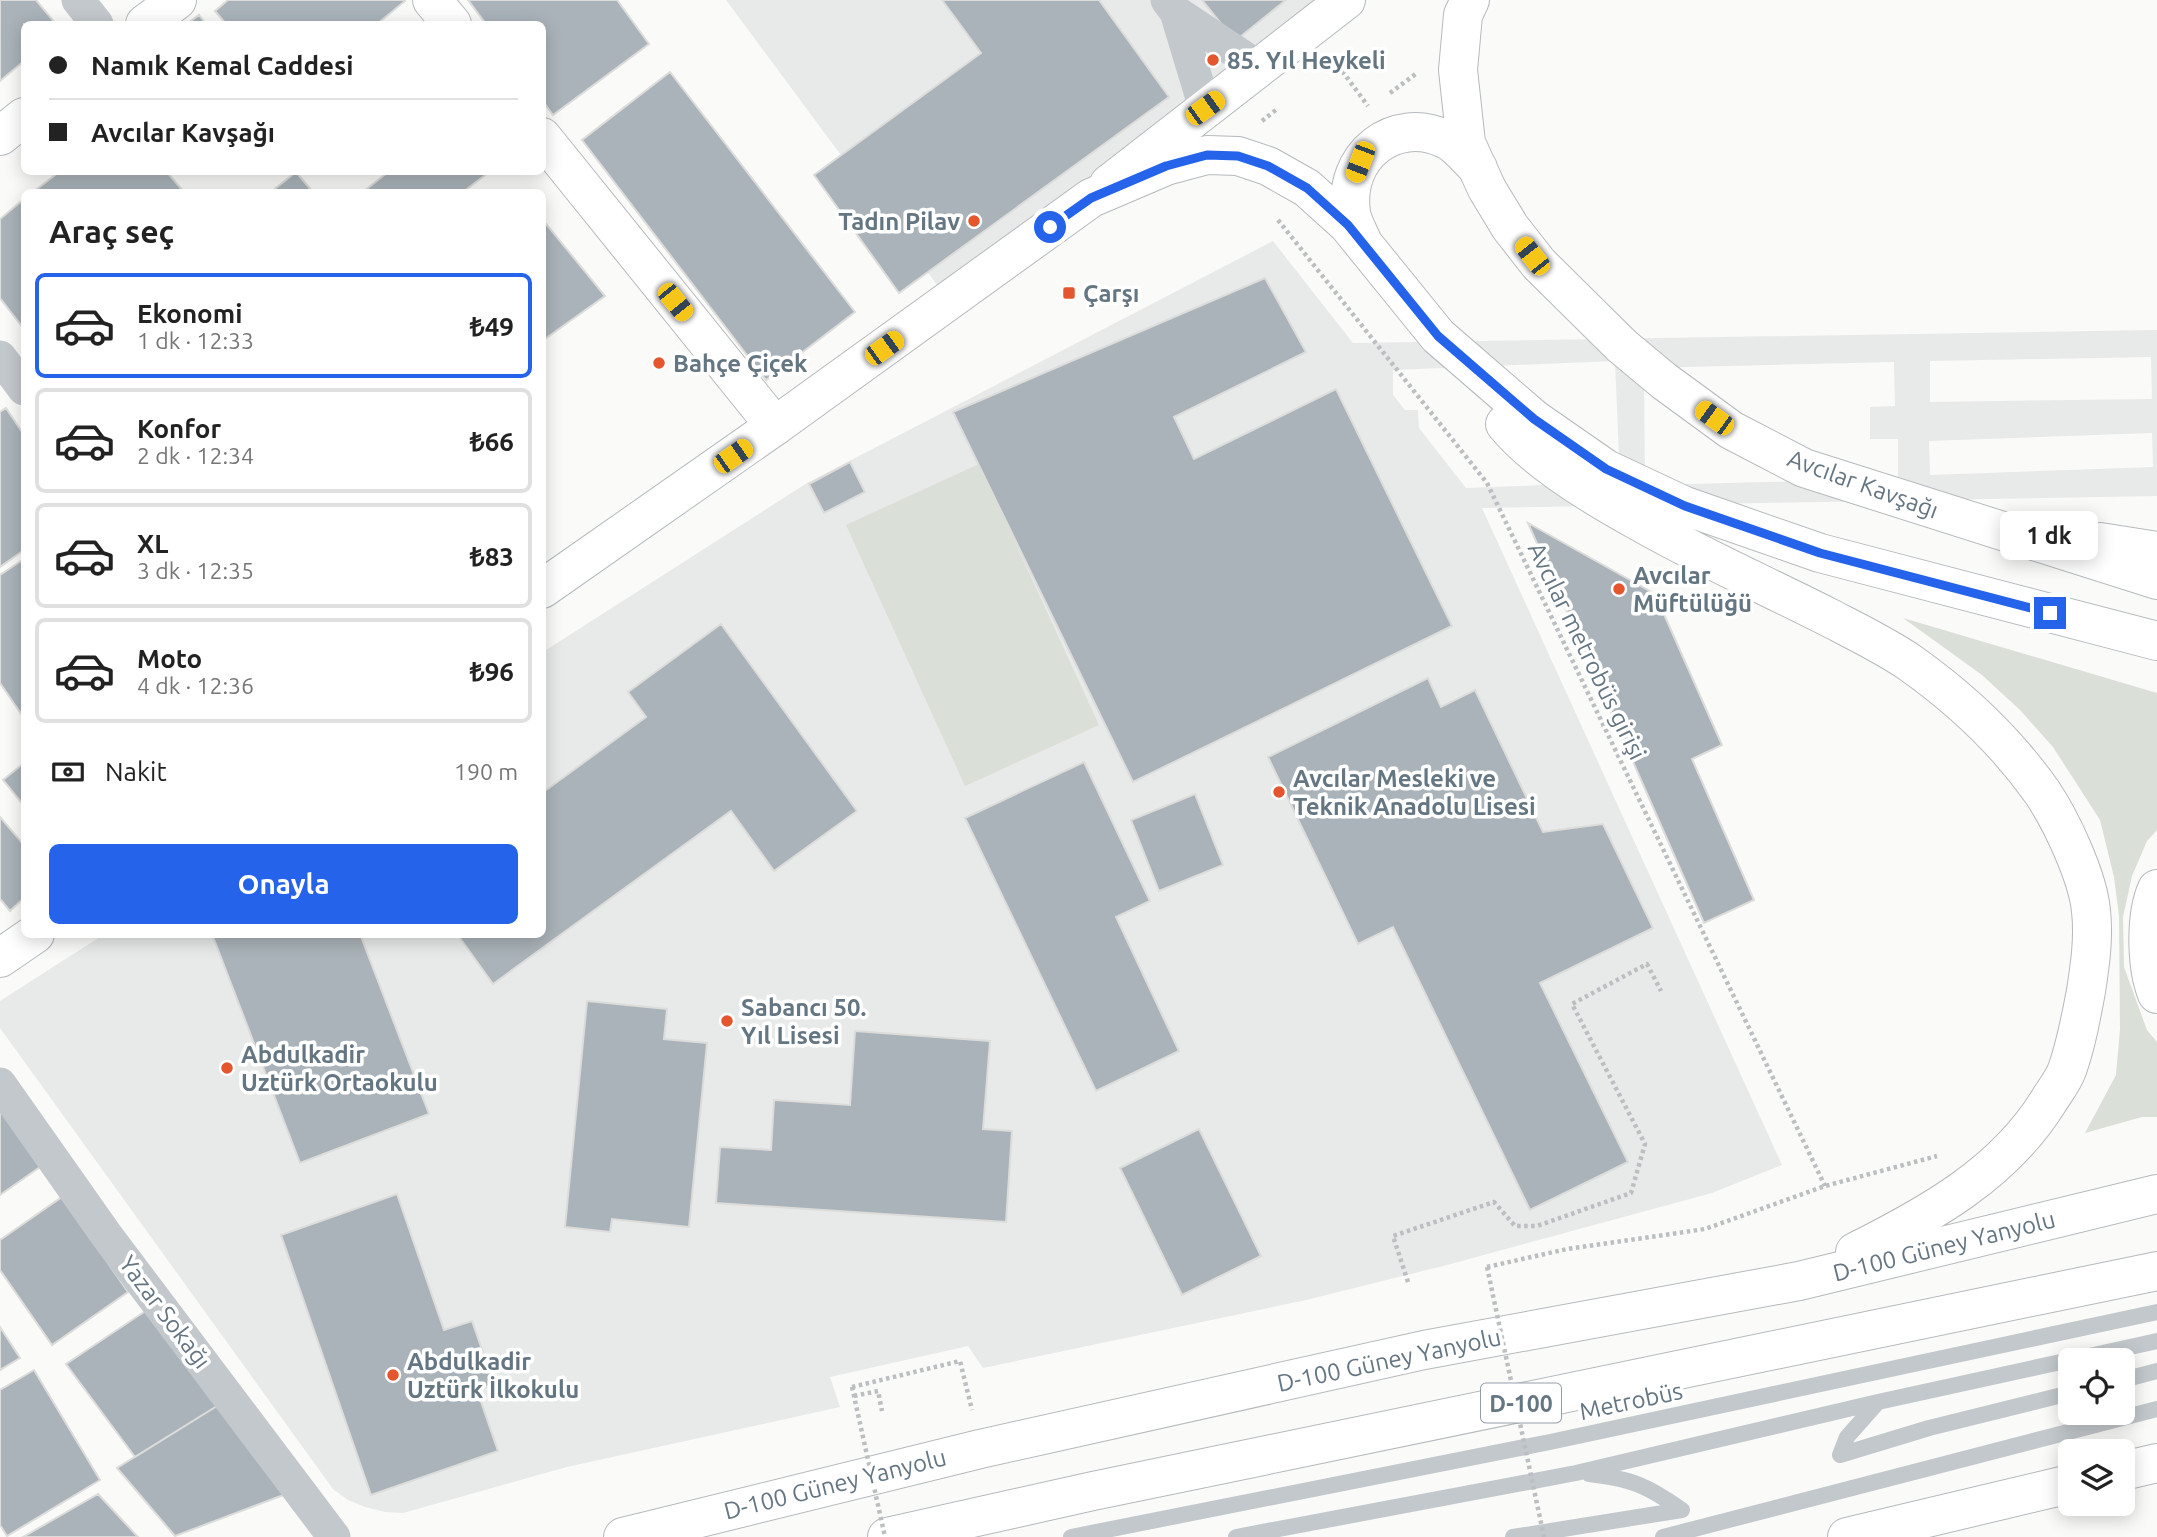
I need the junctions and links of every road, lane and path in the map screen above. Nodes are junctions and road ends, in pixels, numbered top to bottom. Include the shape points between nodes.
1 (78, 0) edge
2 (177, 0) edge
3 (432, 0) edge
4 (1346, 0) edge
5 (1470, 0) edge
6 (1172, 6) edge
7 (95, 21) edge
8 (149, 21) edge
9 (450, 21) edge
10 (1259, 68) junction
11 (1325, 68) dead end
12 (1419, 72) dead end
13 (1389, 94) dead end
14 (1285, 102) dead end
15 (1380, 102) dead end
16 (1205, 108) junction
17 (21, 119) edge
18 (1255, 127) dead end
19 (0, 136) edge
20 (546, 142) edge
21 (1483, 178) junction
22 (1091, 198) junction
23 (1274, 215) dead end
24 (1364, 244) junction
25 (1438, 336) junction
26 (0, 357) edge
27 (21, 385) edge
28 (775, 426) junction
29 (2008, 534) junction
30 (2157, 551) edge
31 (2157, 580) edge
32 (546, 586) edge
33 (2157, 641) edge
34 (2157, 889) edge
35 (29, 938) edge
36 (0, 958) edge
37 (1661, 991) dead end
38 (2157, 994) edge
39 (0, 1084) edge
40 (1939, 1155) dead end
41 (1825, 1186) junction
42 (2157, 1195) edge
43 (2157, 1271) edge
44 (1798, 1281) junction
45 (1408, 1282) dead end
46 (2157, 1312) edge
47 (2157, 1341) edge
48 (2125, 1348) edge
49 (2058, 1363) edge
50 (2157, 1371) edge
51 (2135, 1377) edge
52 (853, 1396) junction
53 (2058, 1396) edge
54 (1878, 1402) junction
55 (2157, 1409) edge
56 (882, 1411) dead end
57 (980, 1448) junction
58 (2157, 1463) edge
59 (2135, 1468) edge
60 (1576, 1473) junction
61 (2058, 1487) edge
62 (1865, 1536) edge
63 (334, 1537) edge
64 (623, 1537) edge
65 (886, 1537) edge
66 (1071, 1537) edge
67 (1236, 1537) edge
68 (1513, 1537) edge
69 (1544, 1537) edge
70 (1662, 1537) edge

1 - 7 street
2 - 8 main road
3 - 9 main road
4 - 10 main road
5 - 21 main road via 1463,15 1458,70 1466,143
6 - 10 street
6 - 16 street
10 - 16 main road
11 - 15 path via 1335,60 1370,109
12 - 13 path
14 - 18 path
16 - 22 main road
17 - 19 main road
20 - 28 main road
21 - 24 main road via 1448,140 1428,133 1396,134 1377,143 1360,162 1351,184 1351,214
21 - 29 main road, Avcılar Kavşağı via 1510,227 1539,264 1622,346 1731,430 1804,468
22 - 24 main road via 1166,166 1207,155 1238,156 1268,166 1307,188
22 - 28 main road
23 - 41 path, Avcılar metrobüs girişi via 1488,483
24 - 25 main road
25 - 33 main road via 1534,419 1606,469 1685,506 1820,553
25 - 44 main road via 1510,429 1556,469 1683,547 1860,633 1952,695 2026,770 2051,806 2074,853 2091,910 2091,960 2066,1072 2039,1117 1973,1184 1926,1215
26 - 27 street
28 - 32 main road
29 - 30 main road
29 - 31 main road
34 - 38 main road via 2149,944
35 - 36 main road
37 - 45 path via 1647,964 1572,1004 1645,1144 1631,1193 1537,1226 1515,1226 1494,1202 1393,1236
39 - 63 street, Yazar Sokağı via 107,1236
40 - 41 path
41 - 69 path, bridge via 1705,1229 1487,1266
42 - 44 main road, D-100 Güney Yanyolu
43 - 65 main road, D-100
44 - 57 main road, D-100 Güney Yanyolu via 1424,1350
46 - 66 lane, Metrobüs via 1550,1442
47 - 48 lane
49 - 54 lane
50 - 51 lane
52 - 56 path via 878,1391
52 - 57 path, bridge via 852,1387 960,1362
52 - 65 path, bridge
53 - 54 lane via 1840,1455 1847,1437
54 - 60 lane
55 - 70 lane
57 - 64 main road, D-100 Güney Yanyolu
58 - 59 main road
60 - 67 lane
60 - 68 lane via 1624,1478 1682,1510
61 - 62 main road

